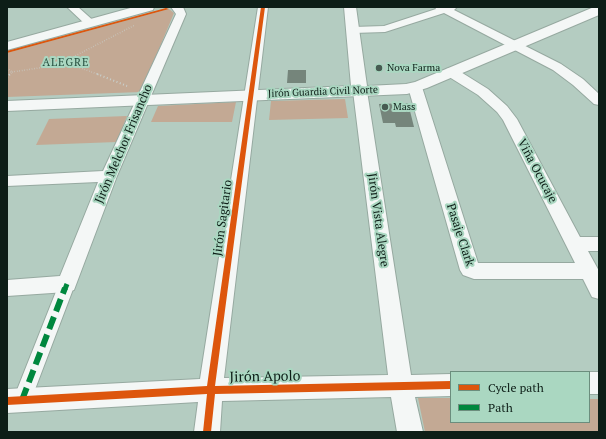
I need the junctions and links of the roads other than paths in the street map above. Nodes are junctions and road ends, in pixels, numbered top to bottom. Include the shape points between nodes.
1 (72, 7) edge
2 (148, 7) edge
3 (176, 7) edge
4 (263, 7) edge
5 (350, 7) edge
6 (445, 8) edge
7 (599, 10) edge
8 (90, 23) junction
9 (353, 30) junction
10 (7, 46) edge
11 (515, 46) junction
12 (451, 72) junction
13 (415, 87) junction
14 (360, 92) junction
15 (137, 94) junction
16 (251, 95) junction
17 (598, 99) edge
18 (7, 106) edge
19 (109, 176) junction
20 (7, 181) edge
21 (575, 244) junction
22 (599, 244) edge
23 (589, 271) junction
24 (67, 284) junction
25 (7, 288) edge
26 (599, 290) edge
27 (402, 385) junction
28 (450, 385) edge
29 (211, 390) junction
30 (15, 400) edge
31 (207, 432) edge
32 (410, 432) edge

1 - 8 street
2 - 8 main road
3 - 15 street, Jirón Melchor Frisancho via 181,14
4 - 16 street, Jirón Sagitario
5 - 9 main road, Jirón Vista Alegre
6 - 9 street via 385,29
6 - 11 street
7 - 11 main road, Jirón Guardia Civil Norte
8 - 10 main road
9 - 14 main road, Jirón Vista Alegre
11 - 12 main road, Jirón Guardia Civil Norte
11 - 17 street via 557,67
12 - 13 main road, Jirón Guardia Civil Norte
12 - 21 street, Viña Ocucaje via 483,92 510,119
13 - 14 main road, Jirón Guardia Civil Norte
13 - 23 street, Pasaje Clark via 470,270
14 - 16 main road, Jirón Guardia Civil Norte
14 - 27 street, Jirón Vista Alegre
15 - 16 main road, Jirón Guardia Civil Norte
15 - 18 main road, Jirón Guardia Civil Norte
15 - 19 street, Jirón Melchor Frisancho
16 - 29 street, Jirón Sagitario
19 - 20 street
19 - 24 street, Jirón Melchor Frisancho
21 - 22 street
21 - 23 street, Viña Ocucaje
23 - 26 street, Viña Ocucaje
24 - 25 street
24 - 30 street
27 - 28 street, Jirón Apolo
27 - 29 street, Jirón Apolo
27 - 32 street, Jirón Vista Alegre
29 - 30 street, Jirón Apolo
29 - 31 street, Jirón Sagitario

